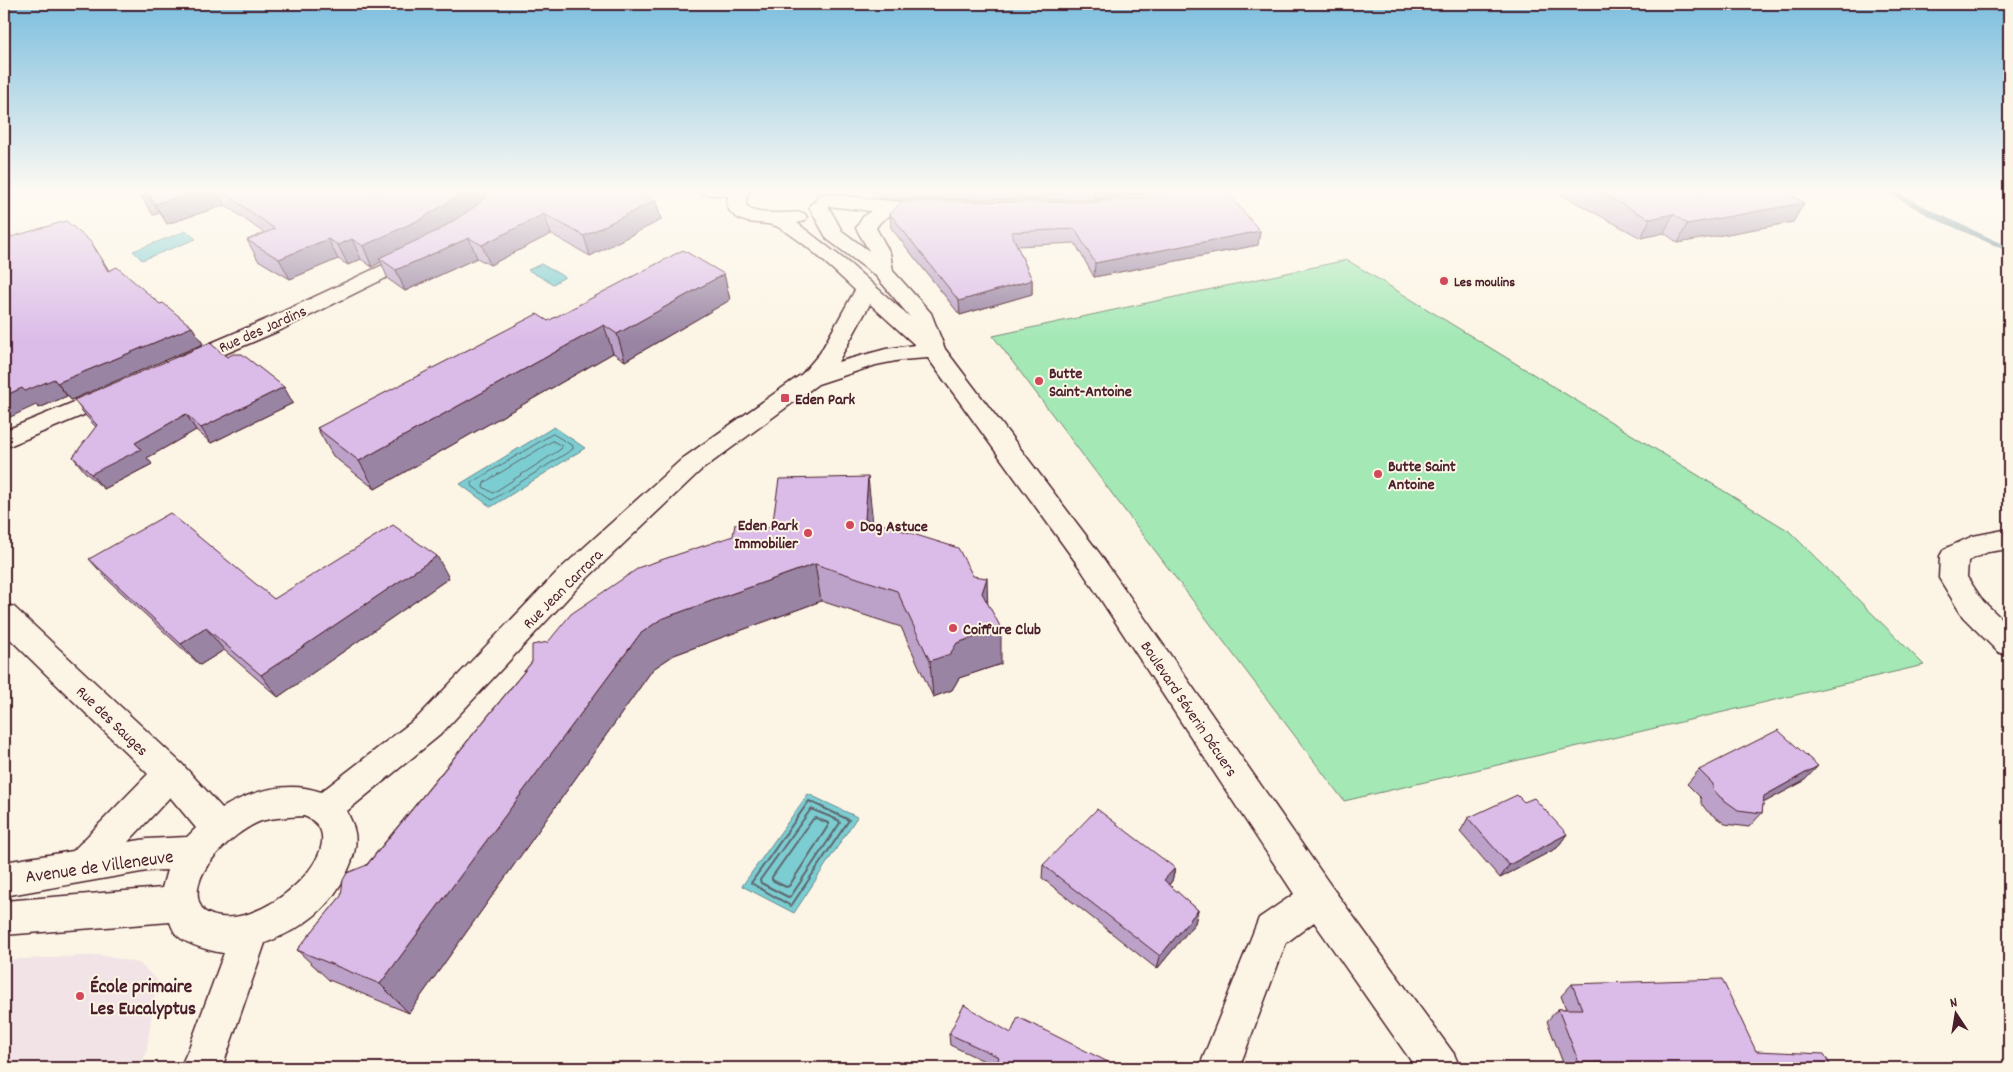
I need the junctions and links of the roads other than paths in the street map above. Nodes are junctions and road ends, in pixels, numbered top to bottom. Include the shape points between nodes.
1 (810, 240) edge
2 (841, 240) edge
3 (873, 240) edge
4 (439, 244) edge
5 (882, 272) junction
6 (866, 290) junction
7 (935, 351) junction
8 (167, 370) edge
9 (810, 379) junction
10 (130, 386) edge
11 (4, 440) edge
12 (1996, 541) edge
13 (4, 615) edge
14 (2009, 644) edge
15 (170, 774) junction
16 (324, 809) junction
17 (207, 841) junction
18 (82, 866) junction
19 (4, 879) edge
20 (1318, 898) junction
21 (179, 904) junction
22 (4, 918) edge
23 (250, 932) junction
24 (200, 1068) edge
25 (1219, 1068) edge
26 (1440, 1068) edge

1 - 6 street, Boulevard Séverin Décuers
2 - 5 street, Boulevard Séverin Décuers
3 - 5 street via 880,253
4 - 8 street, Rue des Jardins via 275,324
5 - 7 street, Boulevard Séverin Décuers via 920,313
6 - 7 street, Boulevard Séverin Décuers
6 - 9 street, Rue Jean Carrara via 830,356
7 - 9 street, Rue Jean Carrara via 876,356
7 - 20 street, Boulevard Séverin Décuers via 1090,561
9 - 16 street, Rue Jean Carrara via 691,465 568,579 429,726
10 - 11 street
12 - 14 street via 1954,556 1953,578 1973,610
13 - 15 street, Rue des Sauges
15 - 17 street, Rue des Sauges
15 - 18 street
16 - 17 street via 304,801 278,802 248,811
16 - 23 street via 336,823 339,843 332,867 316,892 285,916
17 - 18 street, Avenue de Villeneuve
17 - 21 street via 181,879
18 - 19 street, Avenue de Villeneuve
20 - 25 street via 1272,932
20 - 26 street, Boulevard Séverin Décuers
21 - 22 street
21 - 23 street via 191,924 216,935
23 - 24 street

